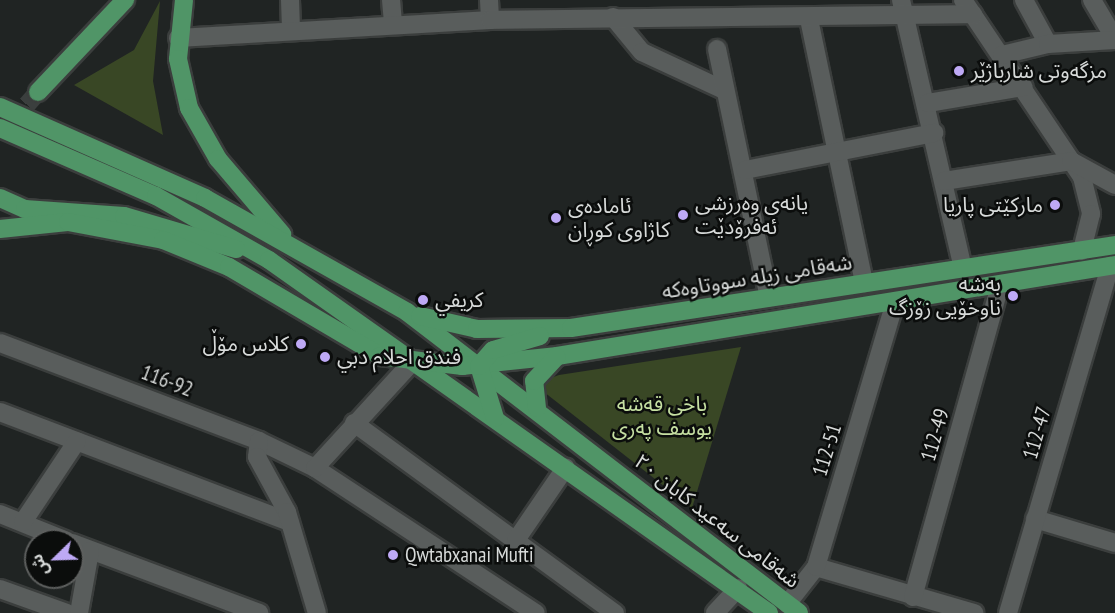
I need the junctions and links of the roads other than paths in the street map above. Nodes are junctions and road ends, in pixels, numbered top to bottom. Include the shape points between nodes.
1 (125, 0) edge
2 (184, 0) edge
3 (290, 0) edge
4 (391, 0) edge
5 (489, 0) edge
6 (1024, 0) edge
7 (1092, 0) edge
8 (903, 7) edge
9 (968, 7) edge
10 (591, 9) edge
11 (614, 17) junction
12 (809, 19) junction
13 (490, 20) junction
14 (393, 24) junction
15 (291, 31) junction
16 (178, 38) junction
17 (1115, 40) edge
18 (1048, 44) junction
19 (717, 49) dead end
20 (1002, 55) junction
21 (1024, 87) junction
22 (724, 90) junction
23 (38, 92) tunnel mouth
24 (928, 103) junction
25 (0, 106) edge
26 (0, 128) edge
27 (934, 134) junction
28 (839, 151) junction
29 (1071, 161) junction
30 (745, 171) junction
31 (944, 181) junction
32 (1115, 185) edge
33 (0, 198) edge
34 (0, 230) edge
35 (291, 244) junction
36 (1115, 245) edge
37 (1082, 251) junction
38 (269, 260) junction
39 (1113, 266) edge
40 (963, 268) junction
41 (864, 283) junction
42 (1000, 285) junction
43 (769, 298) junction
44 (895, 302) junction
45 (731, 303) junction
46 (407, 312) junction
47 (735, 327) junction
48 (571, 328) junction
49 (0, 343) edge
50 (557, 356) junction
51 (411, 362) junction
52 (479, 366) junction
53 (537, 408) junction
54 (0, 412) edge
55 (495, 418) junction
56 (354, 423) junction
57 (77, 441) junction
58 (259, 441) junction
59 (566, 467) junction
60 (315, 468) junction
61 (0, 514) edge
62 (1035, 519) junction
63 (23, 522) junction
64 (290, 522) junction
65 (40, 529) edge
66 (516, 540) junction
67 (1115, 543) edge
68 (84, 548) edge
69 (90, 551) junction
70 (816, 567) junction
71 (738, 588) junction
72 (0, 589) edge
73 (913, 597) junction
74 (26, 601) junction
75 (0, 602) edge
76 (793, 609) edge
77 (67, 613) edge
78 (79, 613) edge
79 (259, 613) edge
80 (317, 613) edge
81 (536, 613) edge
82 (615, 613) edge
83 (715, 613) edge
84 (770, 613) edge
85 (974, 613) edge
86 (1008, 613) edge

1 - 23 main road
2 - 16 main road
3 - 15 street
4 - 14 street
5 - 13 street
6 - 18 street
7 - 17 street
8 - 9 street
8 - 12 street
8 - 24 street
9 - 20 street
10 - 11 street
10 - 13 street
11 - 12 street
11 - 22 street via 642,52
12 - 28 street
13 - 14 street
14 - 15 street
15 - 16 street
16 - 35 main road via 180,75 199,129 227,172
17 - 18 street
18 - 20 street
19 - 22 street
20 - 21 street
21 - 24 street
21 - 29 street
22 - 30 street
24 - 27 street
25 - 35 main road via 205,198
26 - 38 main road via 156,196
27 - 28 street
27 - 31 street
28 - 30 street
28 - 41 street
29 - 31 street
29 - 32 street
29 - 37 street via 1090,204
30 - 43 street
31 - 40 street
33 - 38 main road via 25,209 146,221
34 - 51 main road via 68,222 163,240 230,267 380,356
35 - 46 main road
36 - 37 main road, شەقامی زیلە سووتاوەکە
37 - 40 main road, شەقامی زیلە سووتاوەکە
38 - 51 main road, شەقامی سەعید کابان ٢٠
39 - 42 main road
39 - 62 street, 112-47
40 - 41 main road, شەقامی زیلە سووتاوەکە
41 - 43 main road, شەقامی زیلە سووتاوەکە
42 - 44 main road
42 - 73 street, 112-49
43 - 45 main road, شەقامی زیلە سووتاوەکە
44 - 47 main road
44 - 70 street, 112-51
45 - 47 main road
45 - 48 main road, شەقامی زیلە سووتاوەکە
46 - 48 main road, شەقامی زیلە سووتاوەکە via 477,329
46 - 52 main road, شەقامی سەعید کابان ٢٠
47 - 50 main road
48 - 52 main road via 493,350
49 - 58 street, 116-92
50 - 52 main road
50 - 53 main road via 534,381
51 - 52 main road
51 - 55 main road, شەقامی سەعید کابان ٢٠
51 - 56 street
52 - 53 main road, شەقامی سەعید کابان ٢٠
52 - 55 main road
53 - 76 main road, شەقامی سەعید کابان ٢٠
54 - 57 street
55 - 59 main road, شەقامی سەعید کابان ٢٠
56 - 60 street
56 - 66 street
57 - 63 street
57 - 64 street
58 - 60 street, 116-92
58 - 64 street via 257,457
59 - 66 street
59 - 71 main road, شەقامی سەعید کابان ٢٠
60 - 81 street, 116-92
61 - 63 street
62 - 67 street
62 - 86 street, 112-47
63 - 65 street
64 - 80 street
66 - 82 street
68 - 69 street
69 - 78 street
69 - 79 street
70 - 73 street
70 - 76 street, 112-51
71 - 83 street
71 - 84 main road, شەقامی سەعید کابان ٢٠
72 - 74 street
73 - 85 street
74 - 75 street
74 - 77 street

